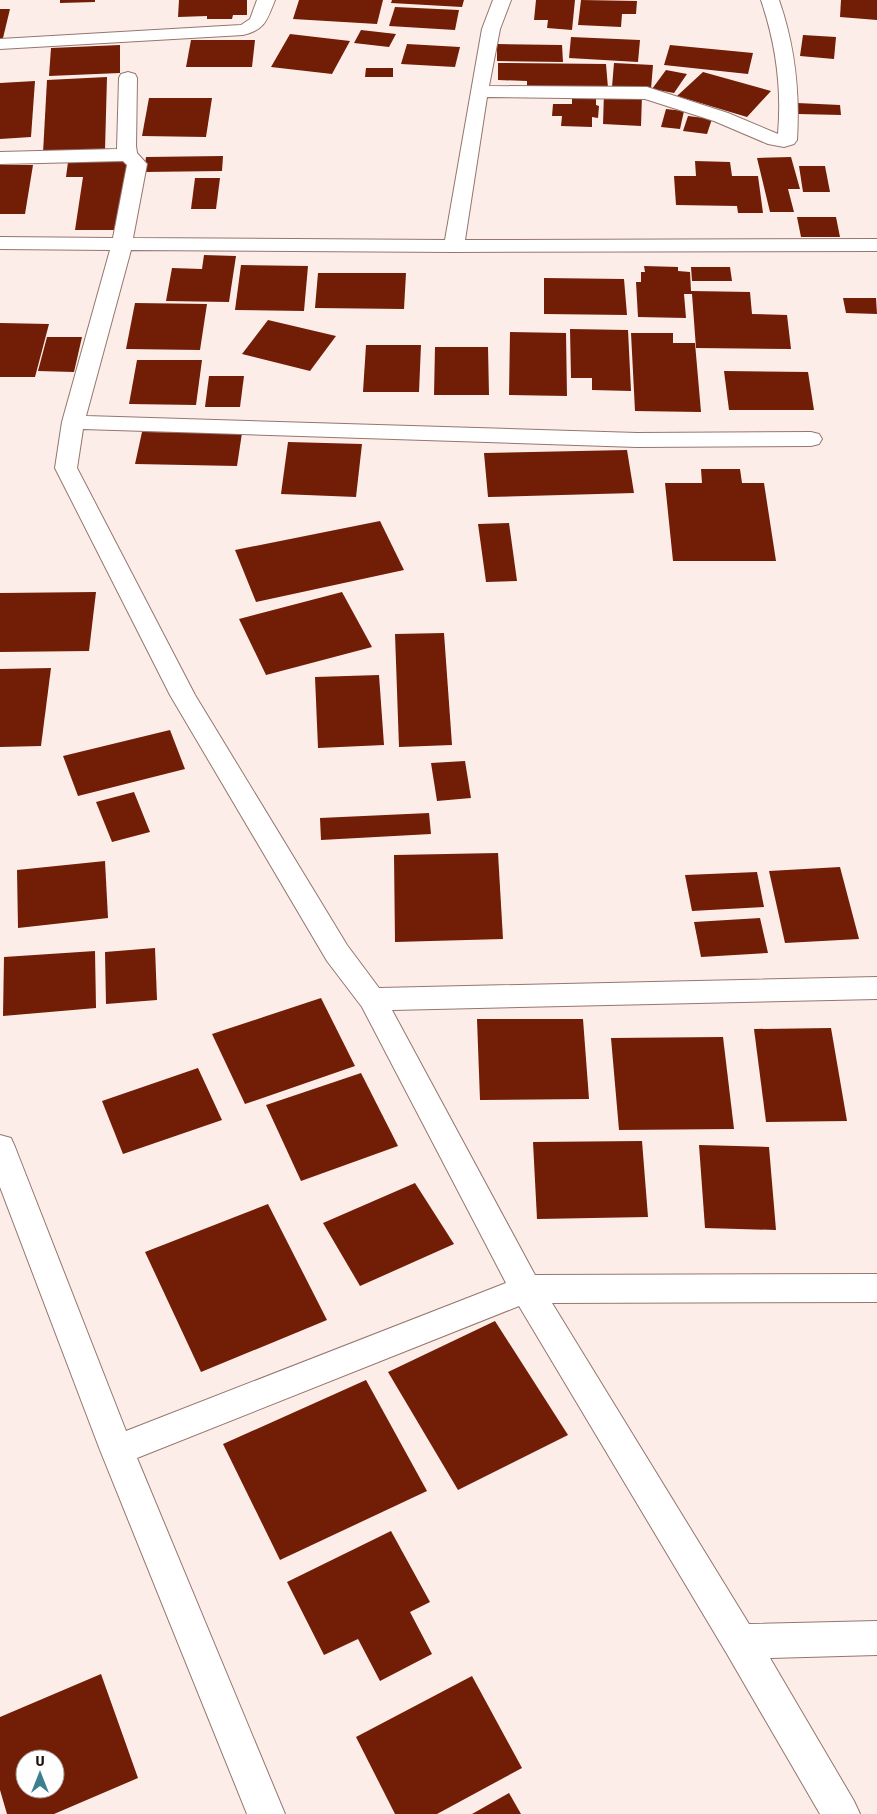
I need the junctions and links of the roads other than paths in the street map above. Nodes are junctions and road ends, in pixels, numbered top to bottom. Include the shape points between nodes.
1 (266, 0) edge
2 (502, 0) edge
3 (770, 0) edge
4 (0, 44) edge
5 (128, 78) dead end
6 (479, 91) junction
7 (128, 155) junction
8 (0, 158) edge
9 (0, 243) edge
10 (122, 245) junction
11 (877, 245) edge
12 (454, 246) junction
13 (73, 422) junction
14 (811, 439) dead end
15 (877, 988) edge
16 (372, 998) junction
17 (0, 1147) edge
18 (877, 1288) edge
19 (526, 1289) junction
20 (117, 1450) junction
21 (877, 1638) edge
22 (740, 1642) junction
23 (266, 1814) edge
24 (840, 1814) edge

1 - 4 street via 256,24 243,30
2 - 6 street via 491,29
3 - 6 street via 782,34 788,90 789,123 787,140 784,141 656,95
5 - 7 street
6 - 12 street
7 - 8 street
7 - 10 street via 137,164
9 - 10 street
10 - 12 street
10 - 13 street
11 - 12 street
13 - 14 street via 637,440
13 - 16 street via 66,468 183,695 337,954
15 - 16 street
16 - 19 street
17 - 20 street
18 - 19 street
19 - 20 street
19 - 22 street
20 - 23 street
21 - 22 street
22 - 24 street

